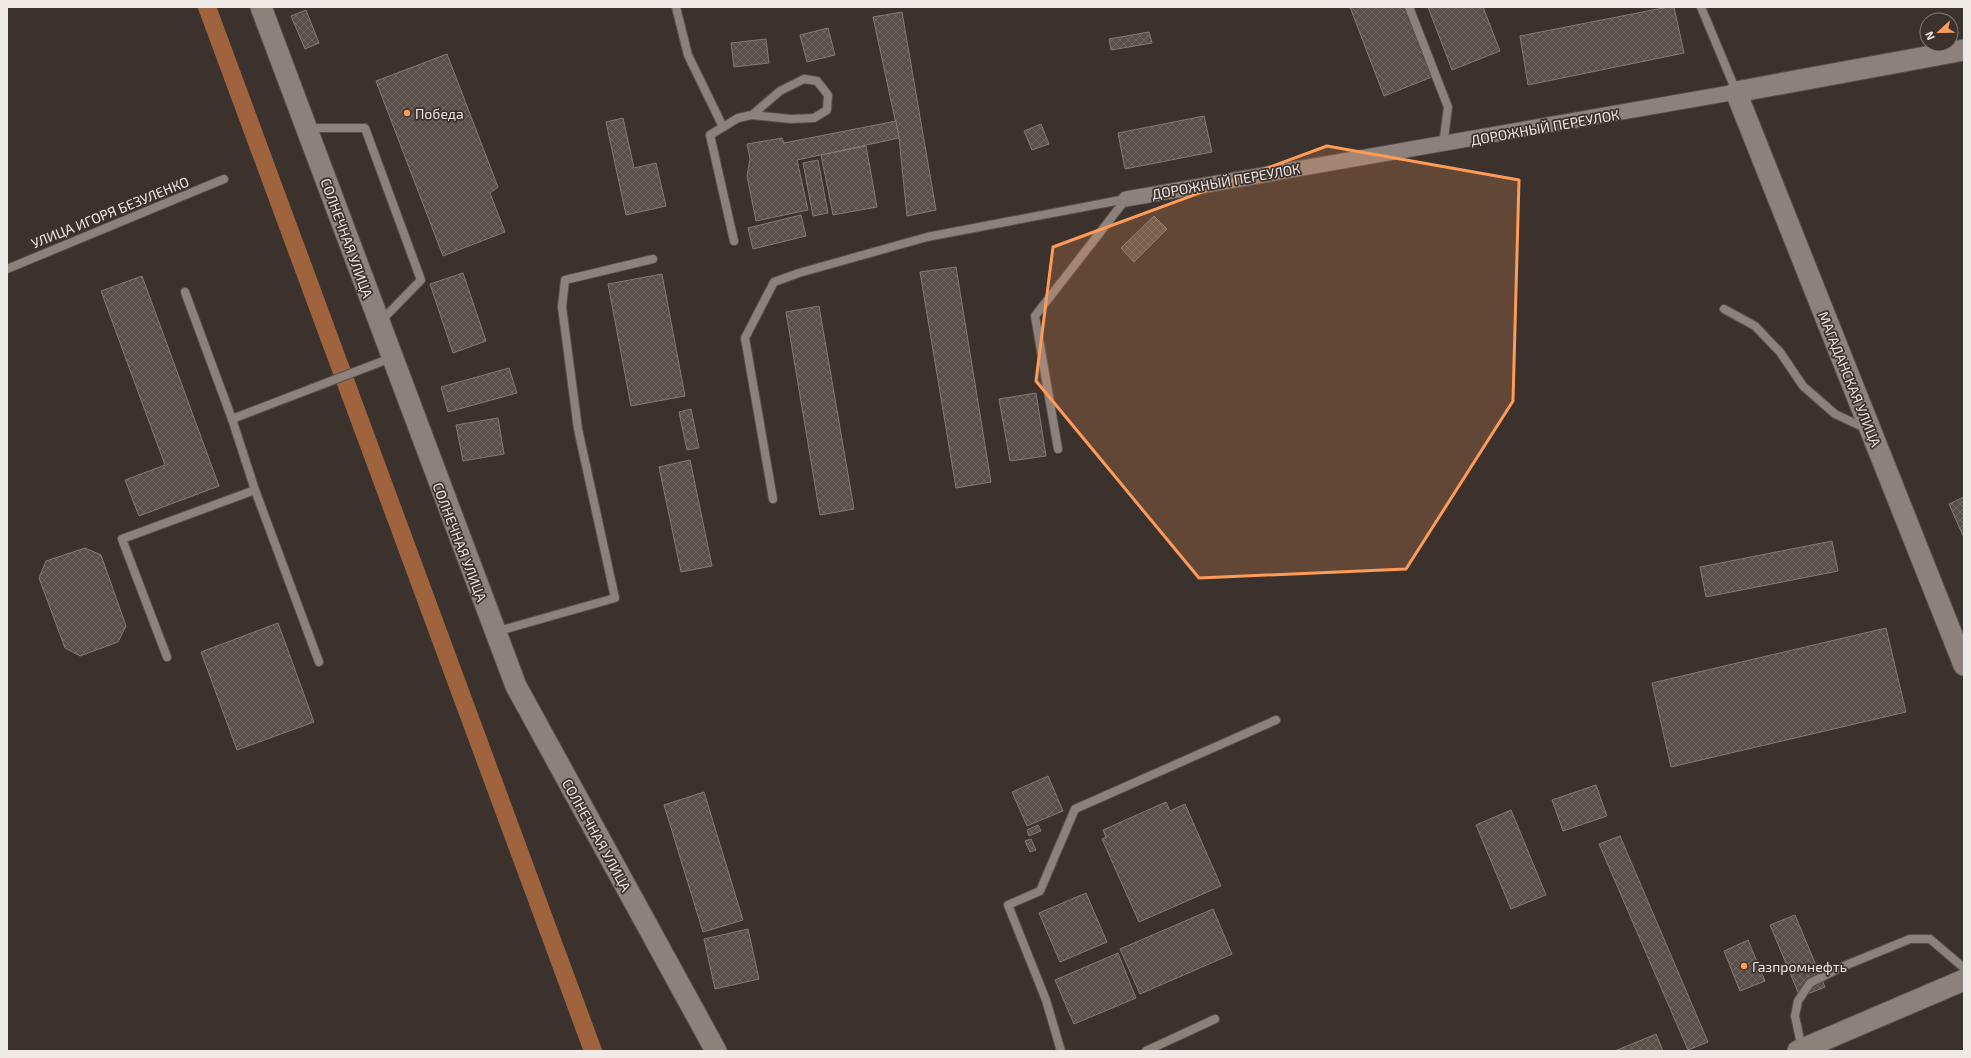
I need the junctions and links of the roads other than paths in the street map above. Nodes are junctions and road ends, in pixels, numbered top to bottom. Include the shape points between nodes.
1 (260, 7) edge
2 (676, 7) edge
3 (1408, 7) edge
4 (1701, 7) edge
5 (1964, 50) edge
6 (1736, 92) junction
7 (752, 115) junction
8 (723, 127) junction
9 (305, 128) junction
10 (1443, 145) junction
11 (224, 179) dead end
12 (1126, 198) junction
13 (734, 241) dead end
14 (653, 259) dead end
15 (7, 269) edge
16 (185, 292) dead end
17 (1724, 309) dead end
18 (378, 324) junction
19 (384, 361) junction
20 (232, 419) junction
21 (1871, 431) junction
22 (1058, 449) dead end
23 (255, 490) junction
24 (773, 499) dead end
25 (495, 632) junction
26 (167, 658) dead end
27 (319, 662) dead end
28 (1964, 665) edge
29 (1276, 720) dead end
30 (1964, 968) edge
31 (1964, 980) edge
32 (1215, 1018) dead end
33 (1800, 1050) edge
34 (716, 1051) edge
35 (1061, 1051) edge
36 (1146, 1051) edge

1 - 9 main road, СОЛНЕЧНАЯ УЛИЦА
2 - 8 lane via 688,55
3 - 10 lane via 1448,107
4 - 6 lane
5 - 6 main road, ДОРОЖНЫЙ ПЕРЕУЛОК
6 - 10 street, ДОРОЖНЫЙ ПЕРЕУЛОК
6 - 21 main road, МАГАДАНСКАЯ УЛИЦА
7 - 7 lane via 791,119 814,118 827,110 828,95 817,81 804,79 780,91
7 - 8 lane via 738,118
8 - 13 lane via 710,135
9 - 18 main road, СОЛНЕЧНАЯ УЛИЦА
9 - 18 lane via 365,128 377,159 421,280
10 - 12 street, ДОРОЖНЫЙ ПЕРЕУЛОК
11 - 15 lane, УЛИЦА ИГОРЯ БЕЗУЛЕНКО
12 - 22 lane via 1036,316
12 - 24 lane via 927,237 774,282 746,338
14 - 25 lane via 565,280 562,306 578,429 615,598
16 - 20 lane
17 - 21 lane via 1755,326 1780,352 1803,386 1835,414
18 - 19 main road, СОЛНЕЧНАЯ УЛИЦА
19 - 20 lane
19 - 25 main road, СОЛНЕЧНАЯ УЛИЦА
20 - 23 lane
21 - 28 main road, МАГАДАНСКАЯ УЛИЦА
23 - 26 lane via 122,539
23 - 27 lane
25 - 34 main road, СОЛНЕЧНАЯ УЛИЦА via 516,686
29 - 35 lane via 1075,809 1040,891 1008,905 1046,1000
30 - 33 lane via 1930,939 1910,939 1823,976 1810,983 1798,1001 1794,1016
31 - 33 main road
32 - 36 lane

